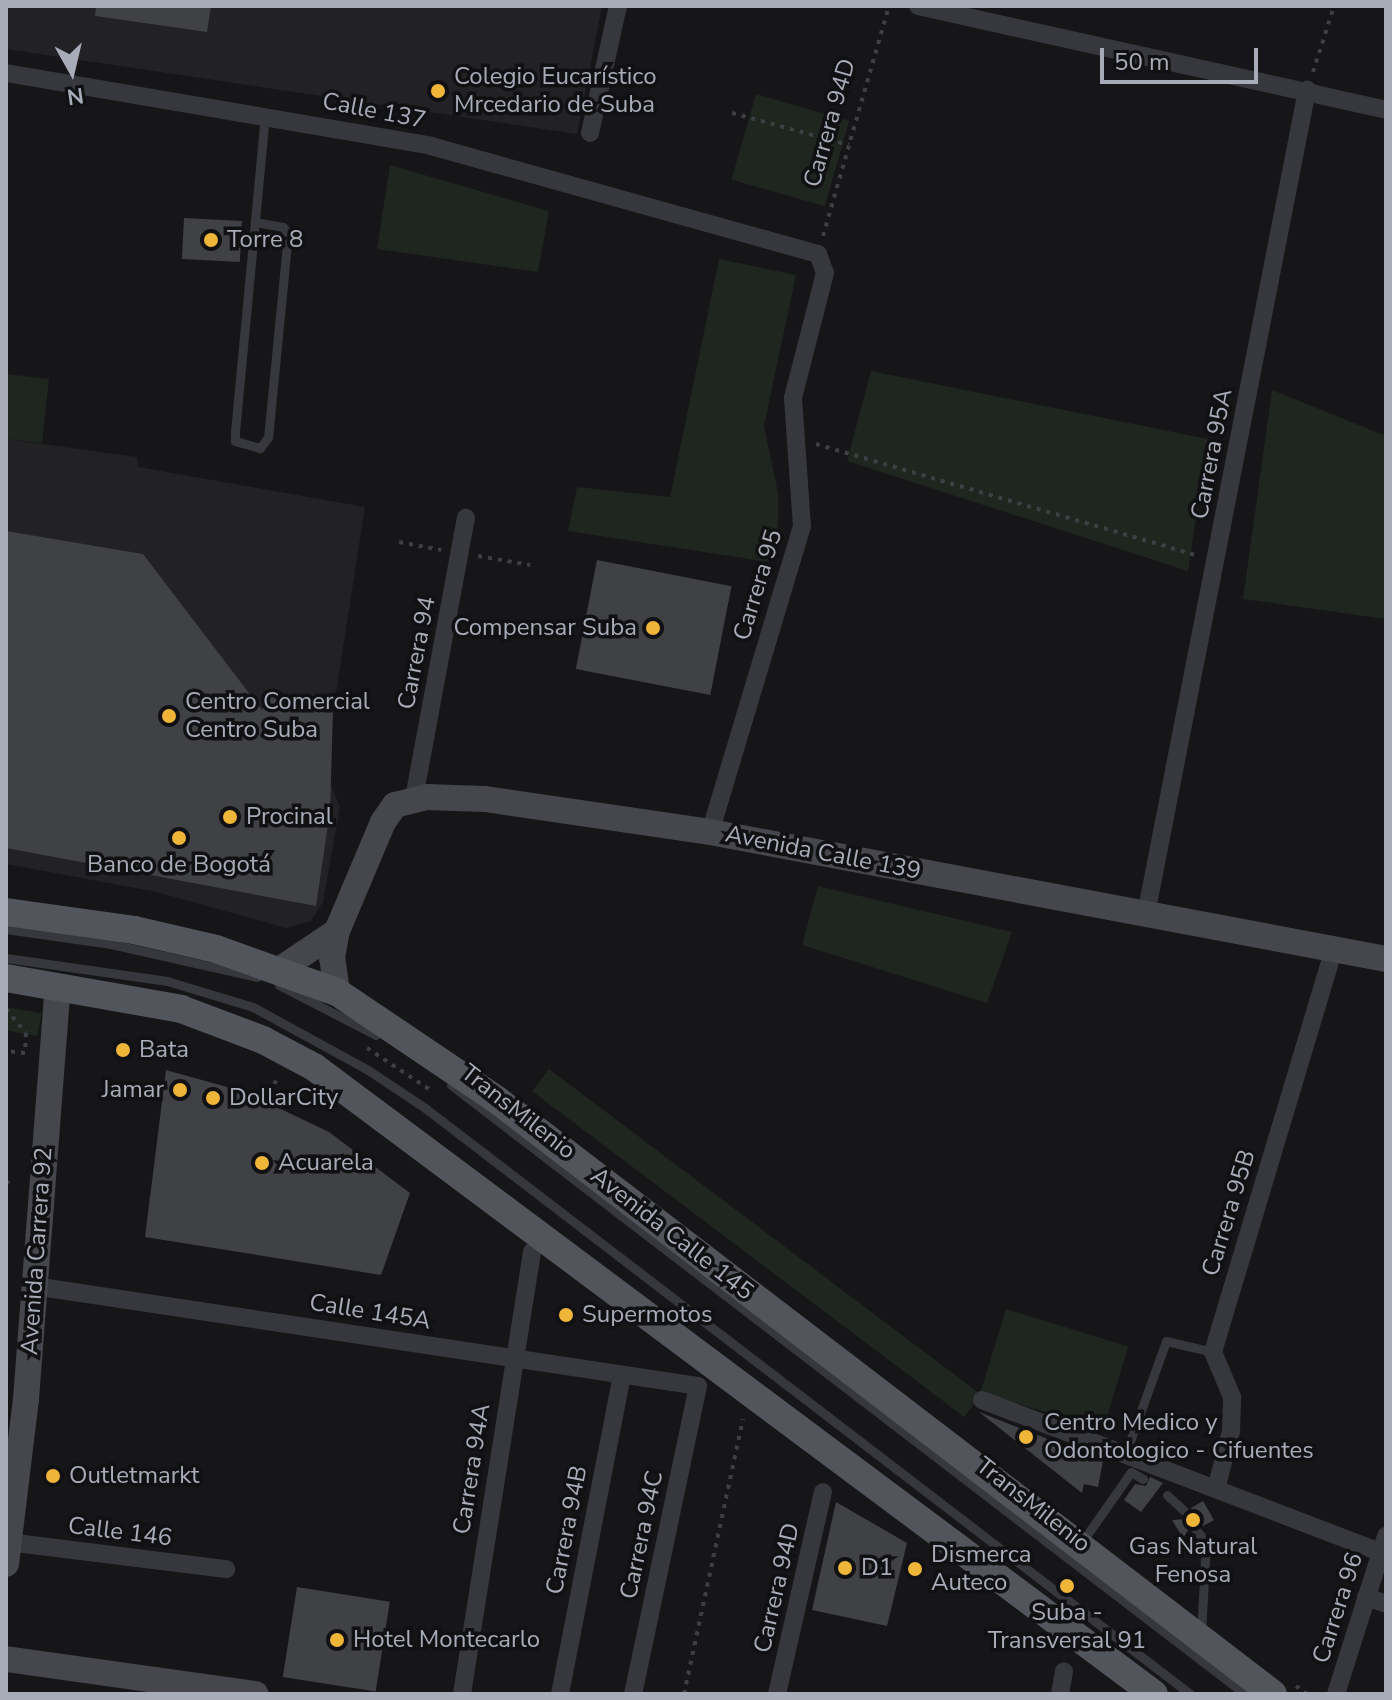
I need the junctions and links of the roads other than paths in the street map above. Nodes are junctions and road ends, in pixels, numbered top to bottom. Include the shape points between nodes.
1 (618, 6) edge
2 (918, 6) edge
3 (6, 73) edge
4 (1307, 90) junction
5 (1386, 110) edge
6 (265, 115) junction
7 (590, 133) dead end
8 (255, 222) junction
9 (818, 254) joint
10 (466, 518) dead end
11 (414, 798) junction
12 (710, 832) junction
13 (6, 912) edge
14 (1146, 914) junction
15 (6, 929) edge
16 (337, 931) junction
17 (1333, 951) junction
18 (6, 958) edge
19 (1386, 959) edge
20 (282, 968) junction
21 (6, 978) edge
22 (58, 986) junction
23 (337, 992) junction
24 (532, 1251) dead end
25 (34, 1286) junction
26 (1213, 1352) junction
27 (514, 1358) junction
28 (622, 1375) junction
29 (698, 1386) joint
30 (982, 1400) dead end
31 (15, 1418) edge
32 (1125, 1455) junction
33 (1143, 1479) dead end
34 (1216, 1489) junction
35 (823, 1492) dead end
36 (1167, 1495) dead end
37 (1185, 1512) dead end
38 (1196, 1530) dead end
39 (1384, 1544) edge
40 (1079, 1546) junction
41 (7, 1553) edge
42 (226, 1569) dead end
43 (1366, 1597) junction
44 (1386, 1604) edge
45 (1200, 1638) junction
46 (6, 1659) edge
47 (1064, 1671) dead end
48 (256, 1694) edge
49 (462, 1694) edge
50 (560, 1694) edge
51 (633, 1694) edge
52 (777, 1694) edge
53 (1060, 1694) edge
54 (1154, 1694) edge
55 (1190, 1694) edge
56 (1245, 1694) edge
57 (1273, 1694) edge
58 (1336, 1694) edge

1 - 7 street
2 - 4 street
3 - 6 street, Calle 137
4 - 5 street
4 - 14 street, Carrera 95A
6 - 8 lane
6 - 9 street, Calle 137 via 431,146
8 - 8 lane via 235,441 260,448 268,437 288,234 283,227
9 - 12 street, Carrera 95 via 825,273 793,398 802,526
10 - 11 street, Carrera 94
11 - 12 main road, Avenida Calle 139 via 485,799
11 - 16 main road via 395,805 383,822
12 - 14 main road, Avenida Calle 139
13 - 20 main road, Avenida Calle 145 via 134,930
14 - 17 main road, Avenida Calle 139
15 - 56 lane, TransMilenio via 111,944 267,980 388,1041
16 - 20 main road
16 - 23 main road via 332,958
17 - 19 main road, Avenida Calle 139
17 - 26 street, Carrera 95B
18 - 55 lane via 196,990 253,1007 368,1070 425,1108
20 - 23 main road, Avenida Calle 145
21 - 22 main road
22 - 25 main road, Avenida Carrera 92
22 - 54 main road via 181,1009 263,1040 314,1067
23 - 40 main road, Avenida Calle 145 via 475,1084
24 - 27 street, Carrera 94A
25 - 27 street, Calle 145A
25 - 31 main road, Avenida Carrera 92
26 - 32 lane via 1166,1341
26 - 34 street via 1232,1397 1231,1431
27 - 28 street, Calle 145A
27 - 49 street, Carrera 94A
28 - 29 street, Calle 145A
28 - 50 street, Carrera 94B
29 - 51 street, Carrera 94C
30 - 32 street
31 - 41 main road, Avenida Carrera 92
32 - 34 street
33 - 40 lane via 1131,1472
34 - 39 street
35 - 52 street, Carrera 94D
36 - 37 lane
38 - 45 lane via 1206,1542
39 - 43 street, Carrera 96
40 - 45 main road, Avenida Calle 145
41 - 42 street, Calle 146
43 - 44 street
43 - 58 street, Carrera 96
45 - 57 main road, Avenida Calle 145
46 - 48 main road
47 - 53 street

